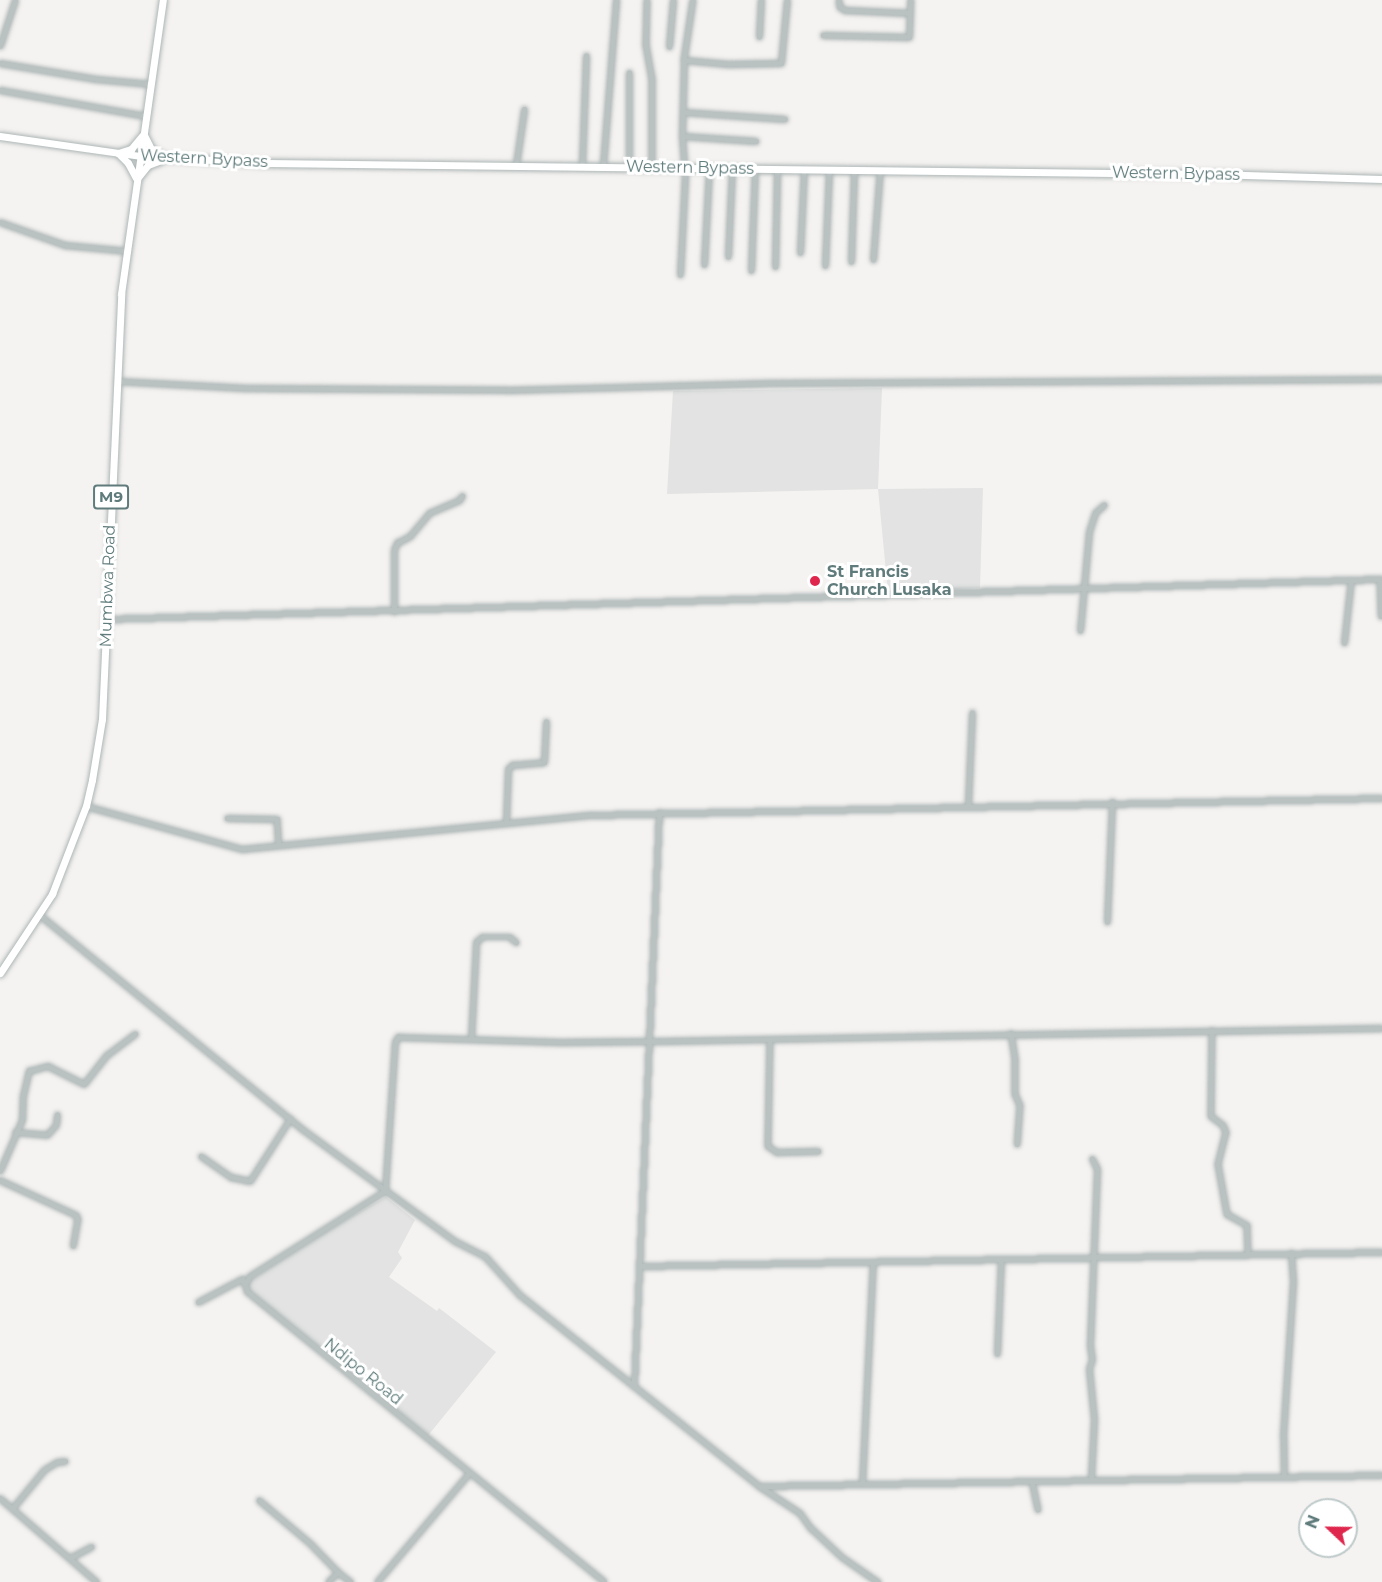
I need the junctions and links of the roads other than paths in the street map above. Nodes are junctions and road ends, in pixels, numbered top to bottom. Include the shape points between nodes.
1 (15, 0) edge
2 (163, 0) edge
3 (616, 0) edge
4 (647, 0) edge
5 (673, 0) edge
6 (693, 0) edge
7 (761, 0) edge
8 (787, 0) edge
9 (839, 0) edge
10 (910, 0) edge
11 (910, 13) junction
12 (823, 35) dead end
13 (1, 36) edge
14 (759, 37) dead end
15 (0, 46) edge
16 (669, 47) dead end
17 (586, 56) dead end
18 (684, 60) junction
19 (0, 63) edge
20 (629, 73) dead end
21 (151, 84) junction
22 (0, 90) edge
23 (524, 110) dead end
24 (683, 112) junction
25 (146, 116) junction
26 (785, 119) dead end
27 (144, 134) junction
28 (0, 136) edge
29 (682, 136) junction
30 (756, 141) dead end
31 (118, 153) junction
32 (140, 156) junction
33 (166, 159) junction
34 (516, 165) junction
35 (582, 166) junction
36 (603, 166) junction
37 (629, 167) junction
38 (652, 167) junction
39 (684, 168) junction
40 (709, 168) junction
41 (732, 168) junction
42 (755, 169) junction
43 (777, 169) junction
44 (804, 169) junction
45 (829, 170) junction
46 (854, 170) junction
47 (880, 170) junction
48 (1382, 179) edge
49 (137, 181) junction
50 (0, 222) edge
51 (128, 251) junction
52 (800, 253) dead end
53 (728, 257) dead end
54 (873, 260) dead end
55 (851, 262) dead end
56 (704, 264) dead end
57 (825, 266) dead end
58 (775, 267) dead end
59 (751, 271) dead end
60 (680, 275) dead end
61 (1382, 379) edge
62 (116, 381) junction
63 (462, 496) dead end
64 (1104, 505) dead end
65 (1381, 579) edge
66 (1351, 580) junction
67 (1082, 589) junction
68 (394, 612) junction
69 (1381, 616) edge
70 (107, 619) junction
71 (1080, 631) dead end
72 (1344, 643) dead end
73 (972, 713) dead end
74 (546, 722) dead end
75 (1382, 798) edge
76 (1112, 802) junction
77 (968, 805) junction
78 (86, 806) junction
79 (659, 813) junction
80 (226, 818) dead end
81 (506, 822) junction
82 (279, 845) junction
83 (40, 915) junction
84 (1107, 922) dead end
85 (516, 942) dead end
86 (0, 972) edge
87 (1382, 1028) edge
88 (1212, 1030) junction
89 (1011, 1033) junction
90 (135, 1034) dead end
91 (471, 1039) junction
92 (770, 1039) junction
93 (650, 1040) junction
94 (57, 1115) dead end
95 (290, 1119) junction
96 (15, 1132) junction
97 (1017, 1144) dead end
98 (818, 1151) dead end
99 (201, 1156) dead end
100 (1092, 1159) dead end
101 (0, 1171) edge
102 (0, 1180) edge
103 (386, 1191) junction
104 (73, 1246) dead end
105 (1382, 1252) edge
106 (1291, 1253) junction
107 (1248, 1254) junction
108 (1095, 1258) junction
109 (1001, 1260) junction
110 (873, 1262) junction
111 (639, 1266) junction
112 (245, 1284) junction
113 (198, 1302) dead end
114 (998, 1354) dead end
115 (634, 1387) junction
116 (65, 1461) dead end
117 (469, 1473) junction
118 (1382, 1475) edge
119 (1284, 1476) junction
120 (1091, 1479) junction
121 (1032, 1481) junction
122 (862, 1484) junction
123 (759, 1486) junction
124 (0, 1498) edge
125 (259, 1500) dead end
126 (12, 1509) junction
127 (1038, 1509) dead end
128 (91, 1547) dead end
129 (70, 1558) junction
130 (338, 1572) junction
131 (98, 1582) edge
132 (328, 1582) edge
133 (351, 1582) edge
134 (376, 1582) edge
135 (604, 1582) edge
136 (878, 1582) edge

1 - 13 street
2 - 21 main road, Mumbwa Road / M9
3 - 36 street
4 - 38 street
5 - 16 street
6 - 18 street
7 - 14 street
8 - 18 street via 780,64
9 - 11 street via 845,10
10 - 11 street
11 - 12 street via 909,37
13 - 15 street
17 - 35 street
18 - 24 street
19 - 21 street
20 - 37 street
21 - 25 main road, Mumbwa Road / M9
22 - 25 street
23 - 34 street
24 - 26 street
24 - 29 street
25 - 27 main road, Mumbwa Road / M9
27 - 31 main road via 130,148
27 - 32 main road, Mumbwa Road / M9
27 - 33 main road via 152,149
28 - 31 main road, Western Bypass
29 - 30 street
29 - 39 street
31 - 32 main road, Western Bypass
31 - 49 main road
32 - 33 main road, Western Bypass
32 - 49 main road, Mumbwa Road / M9
33 - 34 main road, Western Bypass
33 - 49 main road via 148,165
34 - 35 main road, Western Bypass
35 - 36 main road, Western Bypass
36 - 37 main road, Western Bypass
37 - 38 main road, Western Bypass
38 - 39 main road, Western Bypass
39 - 40 main road, Western Bypass
39 - 60 street
40 - 41 main road, Western Bypass
40 - 56 street
41 - 42 main road, Western Bypass
41 - 53 street
42 - 43 main road, Western Bypass
42 - 59 street
43 - 44 main road, Western Bypass
43 - 58 street
44 - 45 main road, Western Bypass
44 - 52 street
45 - 46 main road, Western Bypass
45 - 57 street
46 - 47 main road, Western Bypass
46 - 55 street
47 - 48 main road, Western Bypass
47 - 54 street
49 - 51 main road, Mumbwa Road / M9
50 - 51 street via 65,245
51 - 62 main road, Mumbwa Road / M9
61 - 62 street via 770,383 507,390 246,388
62 - 70 main road, Mumbwa Road / M9
63 - 68 street via 429,513 410,536 397,543
64 - 67 street via 1096,511 1090,525
65 - 66 street
65 - 69 street
66 - 67 street
66 - 72 street
67 - 68 street
67 - 71 street
68 - 70 street
70 - 78 main road, Mumbwa Road / M9 via 102,719
73 - 77 street
74 - 81 street via 544,762 512,765 508,769
75 - 76 street
76 - 77 street
76 - 84 street
77 - 79 street
78 - 82 street via 232,847
78 - 83 main road, Mumbwa Road / M9
79 - 81 street
79 - 93 street
80 - 82 street via 277,819
81 - 82 street
83 - 86 main road, Mumbwa Road / M9
83 - 95 street
85 - 91 street via 510,937 477,939
87 - 88 street
88 - 89 street
88 - 107 street via 1211,1116 1226,1132 1218,1164 1227,1214 1247,1225
89 - 92 street
89 - 97 street via 1015,1094 1020,1105
90 - 96 street via 107,1055 84,1084 48,1066 30,1070 23,1096 23,1117
91 - 93 street
91 - 103 street via 396,1039
92 - 93 street
92 - 98 street via 768,1146 777,1152
93 - 111 street
94 - 96 street via 56,1125 47,1135
95 - 99 street via 250,1180 231,1177
95 - 103 street
96 - 101 street
100 - 108 street via 1097,1169
102 - 104 street via 76,1215
103 - 112 street via 256,1271
103 - 115 street via 455,1241 485,1256 520,1295
105 - 106 street
106 - 107 street
106 - 119 street
107 - 108 street
108 - 109 street
108 - 120 street via 1089,1369 1094,1422
109 - 110 street
109 - 114 street
110 - 111 street
110 - 122 street
111 - 115 street
112 - 113 street via 242,1280
112 - 117 street, Ndipo Road via 255,1300
115 - 123 street
116 - 126 street via 44,1470
117 - 134 street
117 - 135 street, Ndipo Road
118 - 119 street
119 - 120 street
120 - 121 street
121 - 122 street
121 - 127 street
122 - 123 street
123 - 136 street via 800,1513 842,1557
124 - 126 street
125 - 130 street
126 - 129 street
128 - 129 street
129 - 131 street
130 - 132 street
130 - 133 street

